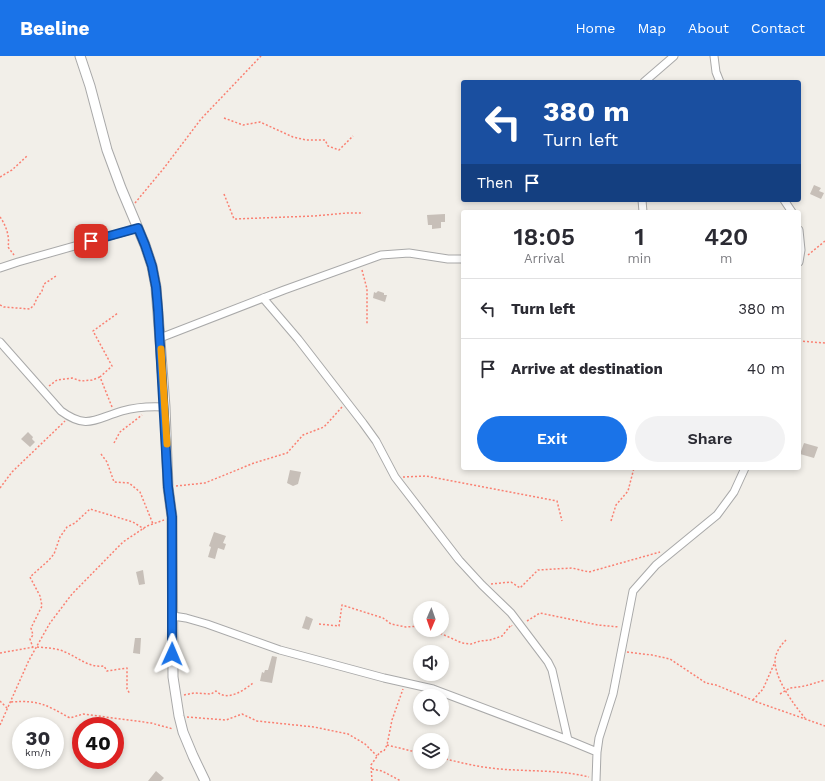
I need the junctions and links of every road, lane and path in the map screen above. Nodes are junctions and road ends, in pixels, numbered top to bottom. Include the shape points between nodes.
1 (80, 56) edge
2 (261, 56) edge
3 (674, 56) edge
4 (714, 56) edge
5 (646, 80) edge
6 (719, 80) edge
7 (224, 118) dead end
8 (353, 136) dead end
9 (27, 156) dead end
10 (0, 177) edge
11 (224, 194) dead end
12 (130, 209) junction
13 (363, 213) dead end
14 (0, 217) edge
15 (138, 228) junction
16 (825, 241) edge
17 (801, 250) edge
18 (461, 259) edge
19 (802, 260) edge
20 (18, 262) junction
21 (360, 262) junction
22 (0, 268) edge
23 (56, 276) dead end
24 (263, 298) junction
25 (0, 305) edge
26 (118, 314) dead end
27 (367, 324) dead end
28 (160, 338) junction
29 (801, 341) edge
30 (0, 342) edge
31 (825, 343) edge
32 (100, 377) junction
33 (43, 390) junction
34 (346, 403) junction
35 (152, 406) junction
36 (165, 407) junction
37 (115, 414) junction
38 (69, 417) junction
39 (114, 443) dead end
40 (101, 454) dead end
41 (633, 470) edge
42 (744, 470) edge
43 (395, 477) junction
44 (168, 487) junction
45 (0, 488) edge
46 (172, 517) junction
47 (562, 521) dead end
48 (611, 521) dead end
49 (153, 524) junction
50 (144, 529) junction
51 (664, 550) dead end
52 (482, 585) junction
53 (173, 616) junction
54 (319, 624) dead end
55 (413, 626) edge
56 (520, 626) junction
57 (625, 627) junction
58 (449, 637) edge
59 (786, 640) dead end
60 (37, 647) junction
61 (33, 648) junction
62 (622, 651) junction
63 (0, 653) edge
64 (775, 662) junction
65 (825, 680) edge
66 (406, 682) junction
67 (253, 683) dead end
68 (785, 691) junction
69 (130, 694) dead end
70 (780, 694) dead end
71 (176, 697) junction
72 (753, 700) junction
73 (0, 701) edge
74 (11, 702) junction
75 (8, 708) junction
76 (179, 716) junction
77 (806, 719) junction
78 (0, 726) edge
79 (825, 726) edge
80 (183, 732) junction
81 (568, 740) junction
82 (387, 745) junction
83 (413, 751) edge
84 (597, 752) junction
85 (377, 756) junction
86 (449, 760) edge
87 (372, 769) junction
88 (596, 780) edge
89 (205, 781) edge
90 (372, 781) edge
91 (401, 781) edge

1 - 12 street via 107,150
2 - 12 path via 201,119
3 - 5 street
4 - 6 street
7 - 8 path via 243,125 260,122 306,140 325,140 328,146 339,150
9 - 10 path
11 - 13 path via 234,219
12 - 15 street
14 - 20 path via 9,240 8,247
15 - 20 street
15 - 28 street via 152,266
16 - 19 path
17 - 19 street
18 - 21 street via 395,253
20 - 22 street
21 - 24 street
21 - 27 path via 368,289
23 - 25 path via 44,284 30,309
24 - 28 street
24 - 34 street via 298,339
26 - 32 path via 93,331 112,366
28 - 36 street
29 - 31 path
30 - 33 street
32 - 33 path via 81,381 72,378 57,380
32 - 37 path
33 - 38 street
34 - 43 street via 376,441
34 - 44 path via 324,427 304,435 287,453 205,483
35 - 36 street
35 - 37 street
35 - 39 path via 120,432
36 - 44 street
37 - 38 street via 91,422
38 - 45 path via 12,472
40 - 49 path via 114,482 129,483 140,492
41 - 48 path via 628,491 616,505
42 - 57 street via 734,492 717,515 656,565 633,591
43 - 47 path via 426,476 557,501
43 - 52 street via 459,560
44 - 46 street
46 - 49 path
46 - 53 street
49 - 50 path
50 - 60 path via 123,542 72,594 50,623
50 - 61 path via 133,522 90,509 67,527 54,554 30,577 42,606 31,628 33,635 30,639
51 - 52 path via 589,572 572,568 538,570 520,588 511,582
52 - 56 street via 511,613
53 - 66 street via 207,624 280,650
53 - 71 street
54 - 55 path via 339,626 342,605 384,618 391,624
56 - 57 path via 540,613 598,625
56 - 58 path via 515,628 511,625 502,636 471,644
56 - 81 street via 552,670
57 - 62 street
59 - 64 path via 779,648
60 - 61 path
60 - 69 path via 65,652 96,667 104,666 107,671 127,668 127,689
60 - 74 path
61 - 63 path
62 - 72 path via 670,659 706,683
62 - 84 street
64 - 68 path
64 - 72 path via 763,689
65 - 68 path
66 - 81 street via 433,689
66 - 82 path via 392,720
67 - 71 path via 235,694 225,696 216,691 211,694 194,693
68 - 70 path
68 - 77 path
71 - 76 street
72 - 77 path
73 - 75 path
74 - 75 path
74 - 80 path via 43,703 70,718 83,714 151,723
75 - 78 path
76 - 80 street
76 - 85 path via 226,720 242,714 257,721 314,727 348,734 365,744
77 - 79 path
80 - 89 street
81 - 84 street
82 - 83 path
82 - 85 path
84 - 88 street
85 - 87 path via 371,765
86 - 88 path via 491,768 566,773
87 - 90 path
87 - 91 path

